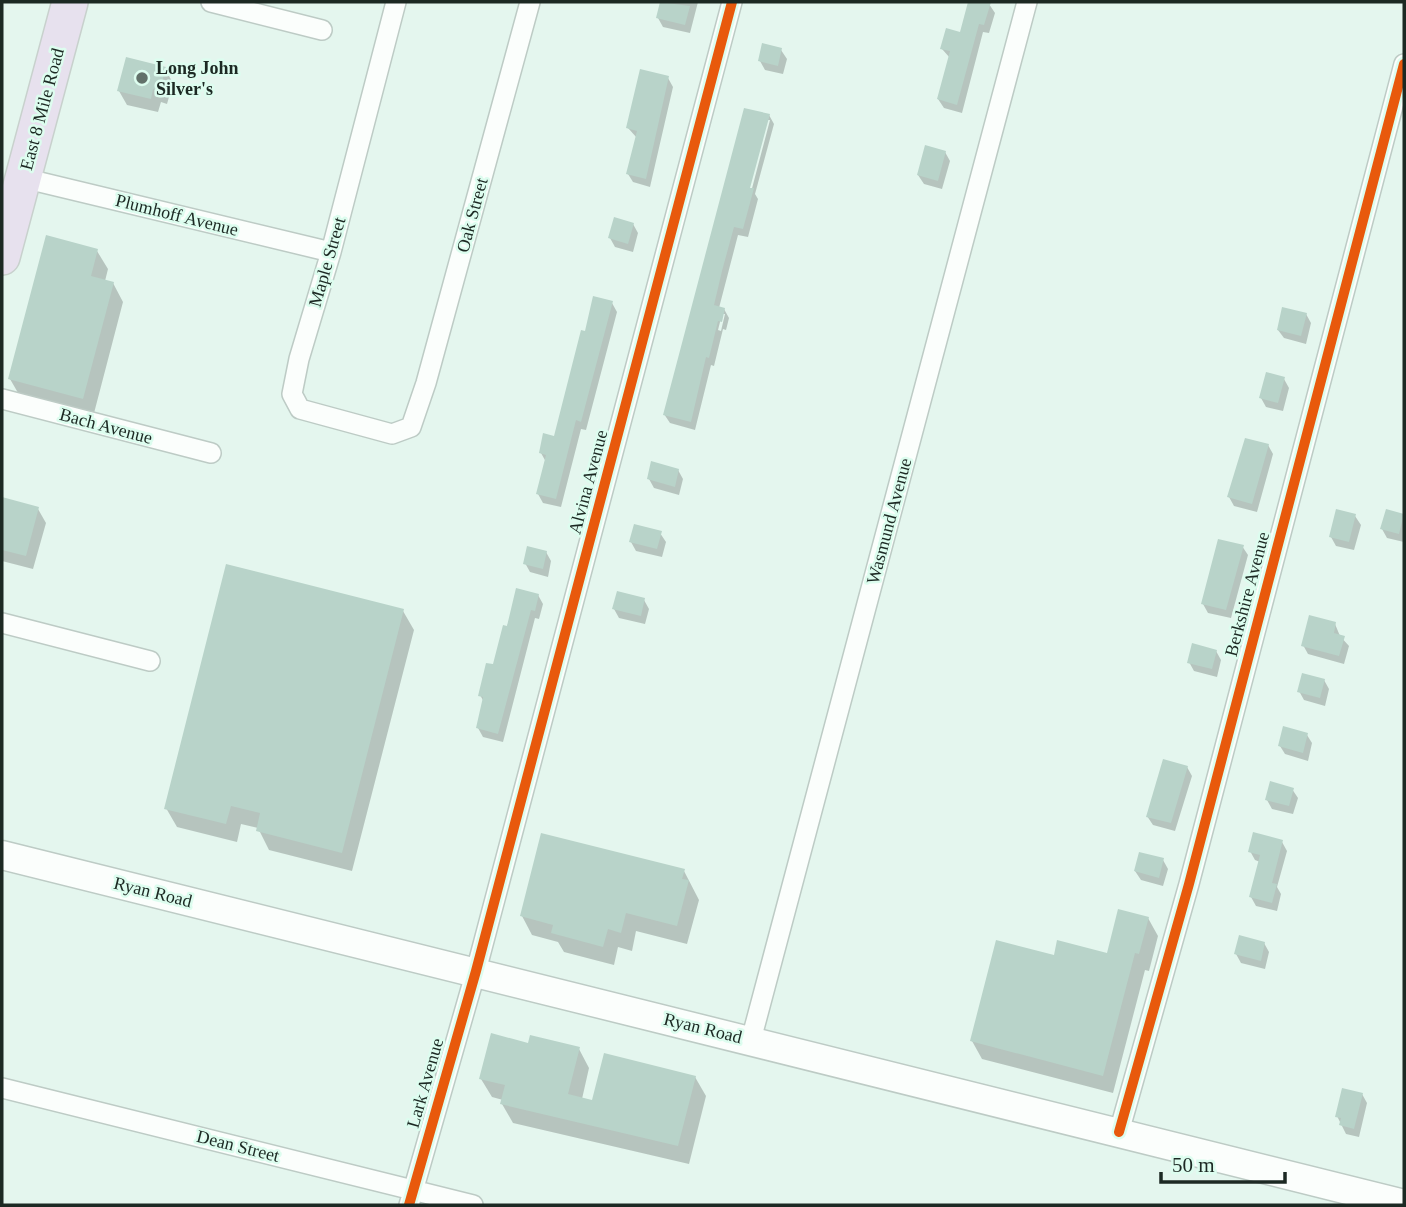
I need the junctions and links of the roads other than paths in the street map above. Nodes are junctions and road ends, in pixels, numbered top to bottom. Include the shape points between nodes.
1 (71, 2) edge
2 (211, 2) edge
3 (396, 2) edge
4 (530, 2) edge
5 (732, 2) edge
6 (1027, 2) edge
7 (322, 30) dead end
8 (1404, 64) edge
9 (23, 178) junction
10 (331, 252) junction
11 (2, 257) edge
12 (2, 398) edge
13 (411, 427) joint
14 (211, 453) dead end
15 (2, 623) edge
16 (150, 662) dead end
17 (2, 855) edge
18 (477, 971) junction
19 (751, 1040) junction
20 (2, 1088) edge
21 (1119, 1132) junction
22 (411, 1198) edge
23 (473, 1205) edge
24 (1404, 1205) edge

1 - 9 highway, East 8 Mile Road
2 - 7 street
3 - 10 street, Maple Street
4 - 13 street, Oak Street
5 - 18 street, Alvina Avenue
6 - 19 street, Wasmund Avenue
8 - 21 street, Berkshire Avenue via 1189,884
9 - 10 street, Plumhoff Avenue
9 - 11 highway, East 8 Mile Road
10 - 13 street, Maple Street via 299,359 292,394 295,402 300,409 392,434
12 - 14 street, Bach Avenue
15 - 16 street
17 - 18 main road, Ryan Road
18 - 19 main road, Ryan Road
18 - 22 street, Lark Avenue
19 - 21 main road, Ryan Road
20 - 22 street, Dean Street
21 - 24 main road, Ryan Road
22 - 23 street, Dean Street

